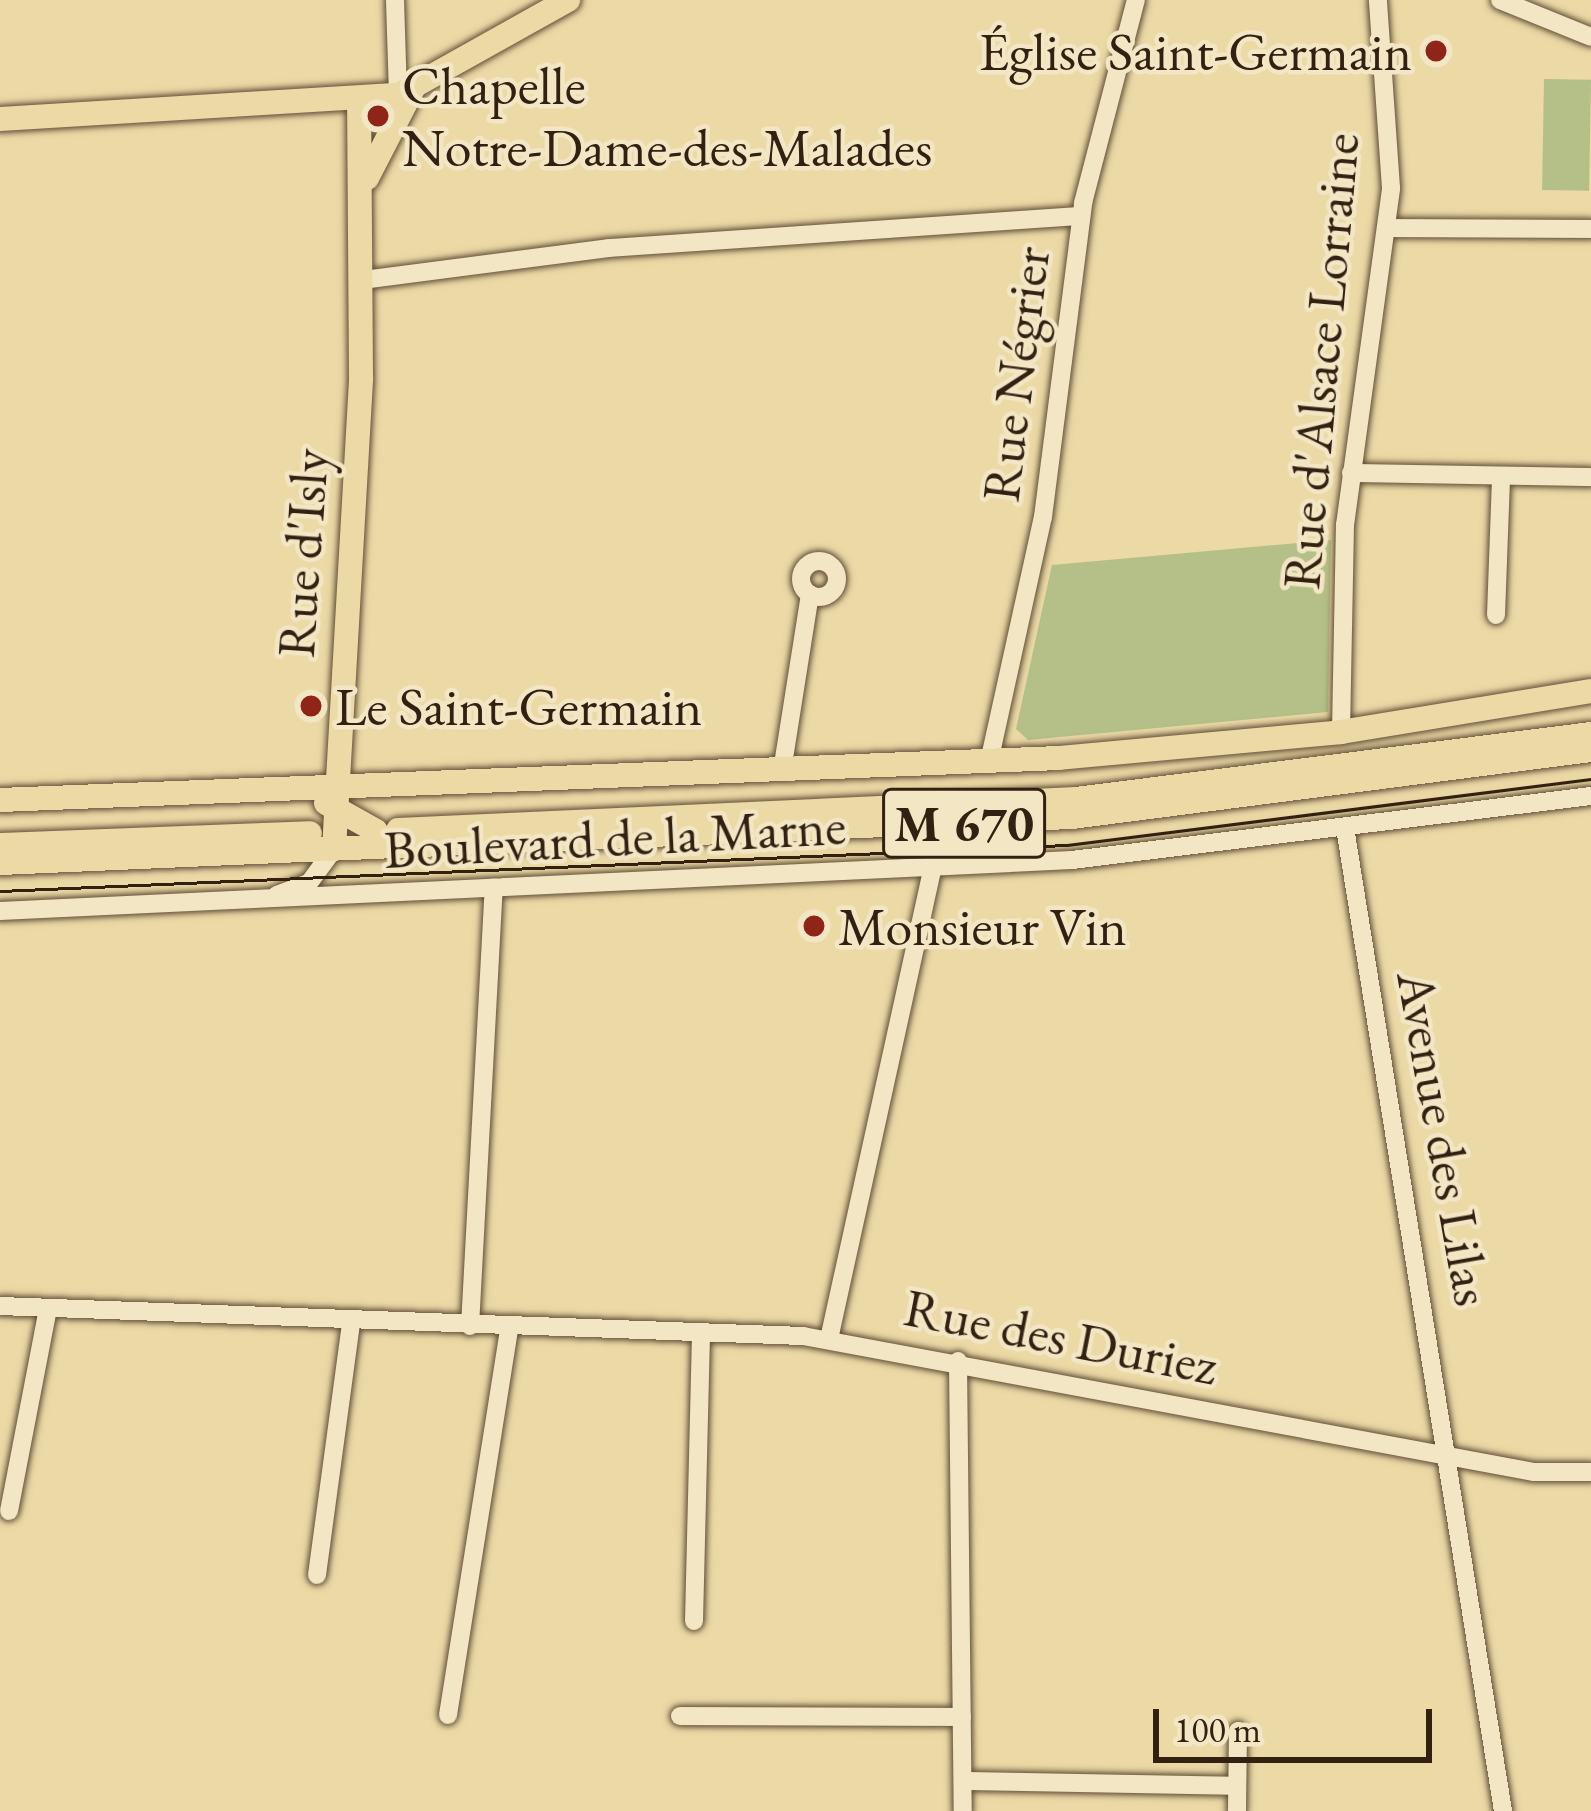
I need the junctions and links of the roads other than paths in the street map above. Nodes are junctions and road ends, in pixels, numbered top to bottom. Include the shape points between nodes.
1 (395, 0) edge
2 (568, 0) edge
3 (1136, 0) edge
4 (1378, 0) edge
5 (1500, 0) edge
6 (1591, 37) edge
7 (405, 93) junction
8 (359, 98) junction
9 (0, 119) edge
10 (365, 186) junction
11 (1081, 215) junction
12 (1386, 228) junction
13 (1591, 230) edge
14 (363, 280) junction
15 (1351, 472) junction
16 (1501, 477) junction
17 (1591, 477) edge
18 (809, 594) dead end
19 (1496, 615) dead end
20 (1591, 692) edge
21 (1341, 731) junction
22 (1591, 734) edge
23 (1591, 750) edge
24 (989, 762) junction
25 (782, 771) junction
26 (1591, 796) edge
27 (0, 800) edge
28 (336, 818) junction
29 (1346, 834) junction
30 (0, 845) edge
31 (0, 863) edge
32 (932, 869) junction
33 (494, 888) junction
34 (206, 902) junction
35 (0, 911) edge
36 (0, 1306) edge
37 (48, 1309) junction
38 (351, 1322) junction
39 (470, 1326) junction
40 (509, 1328) junction
41 (701, 1332) junction
42 (830, 1339) junction
43 (958, 1361) junction
44 (1454, 1457) junction
45 (1591, 1472) edge
46 (9, 1511) dead end
47 (317, 1575) dead end
48 (694, 1621) dead end
49 (448, 1714) dead end
50 (680, 1716) dead end
51 (962, 1717) junction
52 (1238, 1731) dead end
53 (963, 1781) junction
54 (1237, 1786) junction
55 (963, 1811) edge
56 (1237, 1811) edge
57 (1503, 1811) edge

1 - 7 street
2 - 7 main road
3 - 11 street, Rue Négrier
4 - 12 street, Rue d'Alsace Lorraine via 1391,158
5 - 6 street
7 - 8 main road
7 - 10 main road, Rue d'Isly
8 - 9 main road
8 - 10 main road, Rue d'Isly
10 - 14 main road, Rue d'Isly
11 - 14 street via 609,248
11 - 24 street, Rue Négrier via 1043,517
12 - 13 street
12 - 15 street, Rue d'Alsace Lorraine
14 - 28 main road, Rue d'Isly
15 - 16 street
15 - 21 street, Rue d'Alsace Lorraine
16 - 17 street
16 - 19 street
18 - 25 street
20 - 21 main road, Boulevard de la Marne
21 - 24 main road, Boulevard de la Marne
22 - 28 main road, Boulevard de la Marne / M 670 via 1099,797 376,831
23 - 28 main road, Boulevard de la Marne / M 670 via 1072,817
24 - 25 main road, Boulevard de la Marne
25 - 28 main road, Boulevard de la Marne
26 - 29 street, Boulevard de la Marne
27 - 28 main road, Boulevard de la Marne via 236,789
28 - 30 main road, Boulevard de la Marne / M 670
28 - 31 main road, Boulevard de la Marne / M 670
28 - 34 street via 297,890
29 - 32 street, Boulevard de la Marne
29 - 44 street, Avenue des Lilas
32 - 33 street, Boulevard de la Marne
32 - 42 street
33 - 34 street, Boulevard de la Marne
33 - 39 street
34 - 35 street, Boulevard de la Marne
36 - 37 street, Rue des Duriez
37 - 38 street, Rue des Duriez
37 - 46 street
38 - 39 street, Rue des Duriez
38 - 47 street
39 - 40 street, Rue des Duriez
40 - 41 street, Rue des Duriez
40 - 49 street
41 - 42 street, Rue des Duriez
41 - 48 street
42 - 43 street, Rue des Duriez
43 - 44 street, Rue des Duriez
43 - 51 street
44 - 45 street, Rue des Duriez
44 - 57 street, Avenue des Lilas
50 - 51 street
51 - 53 street
52 - 54 street
53 - 54 street
53 - 55 street
54 - 56 street

